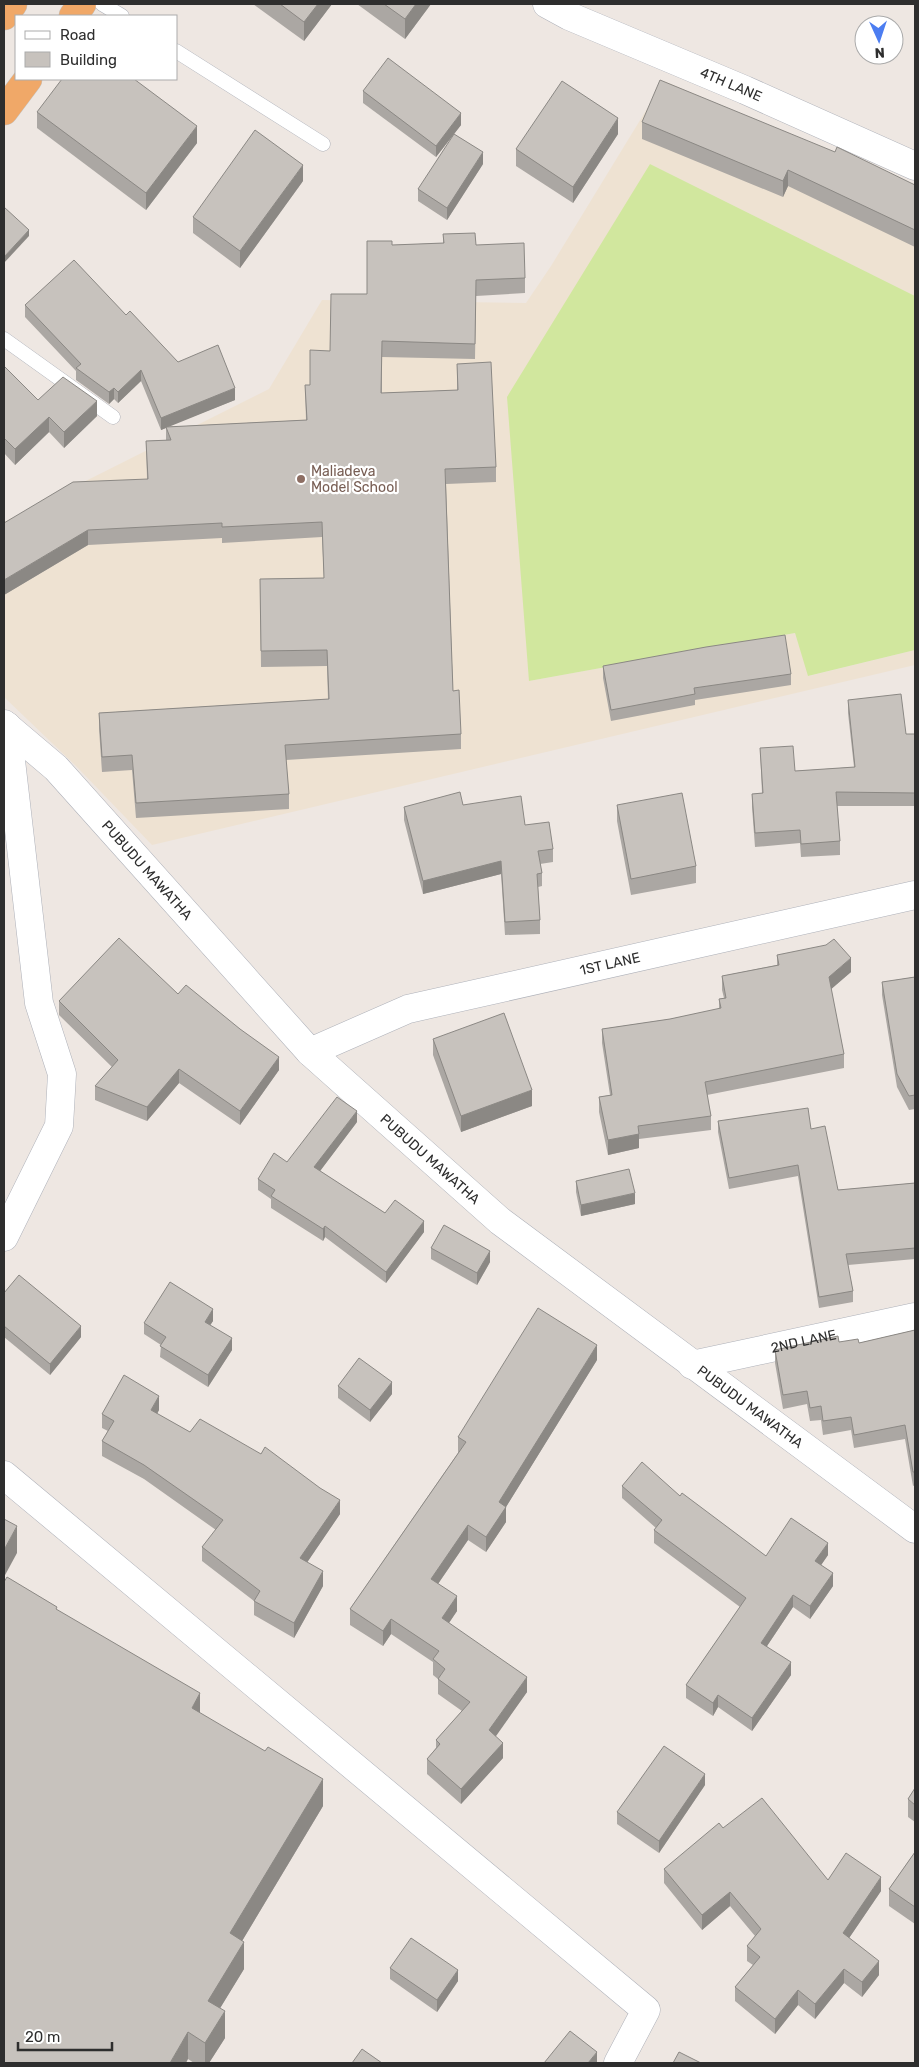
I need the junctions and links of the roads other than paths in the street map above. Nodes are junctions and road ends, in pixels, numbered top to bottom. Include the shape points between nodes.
1 (12, 4) edge
2 (82, 4) edge
3 (102, 4) edge
4 (547, 4) edge
5 (74, 15) edge
6 (120, 15) edge
7 (4, 16) edge
8 (178, 52) edge
9 (27, 80) edge
10 (4, 112) edge
11 (323, 144) dead end
12 (915, 166) edge
13 (4, 339) edge
14 (113, 417) dead end
15 (5, 725) edge
16 (915, 895) edge
17 (310, 1052) junction
18 (4, 1237) edge
19 (915, 1317) edge
20 (692, 1365) junction
21 (4, 1475) edge
22 (915, 1529) edge
23 (618, 2063) edge

1 - 7 highway
2 - 5 highway
3 - 6 lane
4 - 12 street, 4TH LANE
8 - 11 lane
9 - 10 highway
13 - 14 lane
15 - 17 street, PUBUDU MAWATHA via 56,768
15 - 18 street via 40,1003 62,1074 59,1126
16 - 17 street, 1ST LANE via 408,1009
17 - 20 street, PUBUDU MAWATHA via 500,1221
19 - 20 street, 2ND LANE
20 - 22 street, PUBUDU MAWATHA
21 - 23 street via 646,2010

